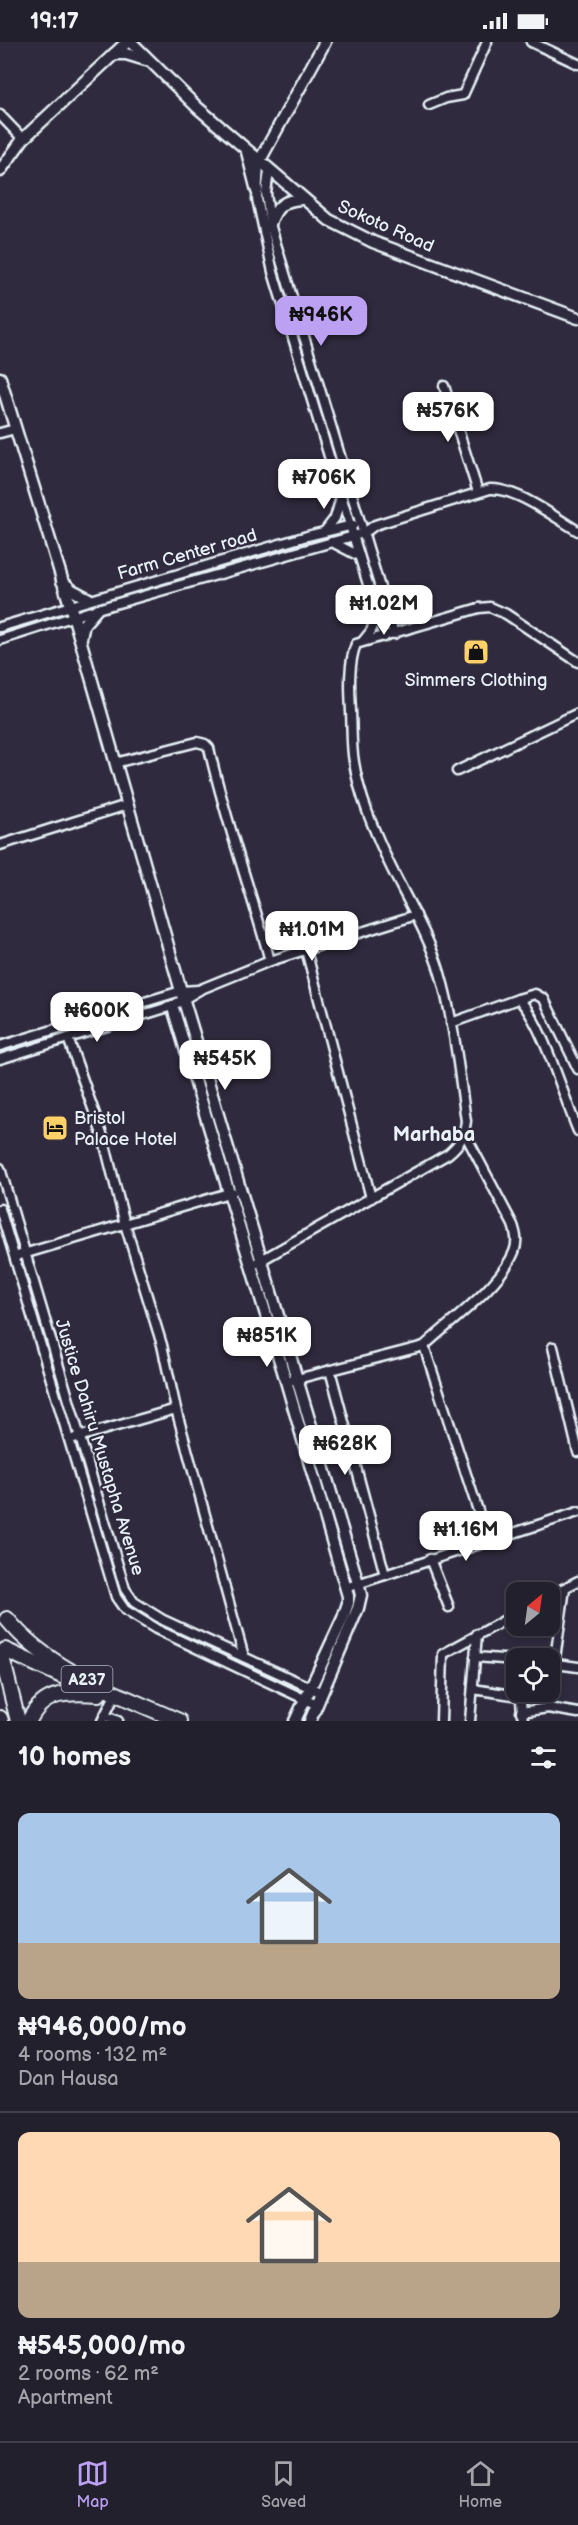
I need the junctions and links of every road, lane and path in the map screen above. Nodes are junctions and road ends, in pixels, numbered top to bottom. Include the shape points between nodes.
1 (129, 42) edge
2 (325, 42) edge
3 (487, 42) edge
4 (531, 42) edge
5 (114, 54) junction
6 (147, 60) junction
7 (578, 64) edge
8 (429, 105) dead end
9 (0, 115) edge
10 (23, 139) junction
11 (270, 146) junction
12 (247, 151) junction
13 (260, 162) junction
14 (0, 171) edge
15 (269, 171) junction
16 (257, 191) junction
17 (302, 199) junction
18 (270, 224) junction
19 (578, 318) edge
20 (0, 378) edge
21 (444, 386) dead end
22 (15, 429) junction
23 (0, 433) edge
24 (478, 492) junction
25 (341, 497) junction
26 (361, 523) junction
27 (375, 525) junction
28 (350, 526) junction
29 (578, 531) edge
30 (324, 532) junction
31 (364, 533) junction
32 (353, 536) junction
33 (332, 542) junction
34 (359, 556) junction
35 (60, 578) junction
36 (89, 600) junction
37 (69, 605) junction
38 (97, 609) junction
39 (376, 616) junction
40 (74, 618) junction
41 (0, 627) edge
42 (394, 634) junction
43 (384, 637) junction
44 (0, 640) edge
45 (363, 641) junction
46 (80, 644) junction
47 (578, 662) edge
48 (578, 713) edge
49 (115, 763) junction
50 (456, 771) dead end
51 (127, 805) junction
52 (0, 845) edge
53 (416, 915) junction
54 (306, 950) junction
55 (270, 961) junction
56 (182, 996) junction
57 (518, 999) junction
58 (174, 1011) dead end
59 (451, 1023) junction
60 (68, 1038) junction
61 (0, 1046) edge
62 (0, 1059) edge
63 (578, 1069) edge
64 (578, 1131) edge
65 (465, 1134) junction
66 (0, 1168) edge
67 (241, 1190) junction
68 (229, 1193) junction
69 (371, 1198) junction
70 (0, 1209) edge
71 (125, 1224) junction
72 (25, 1254) junction
73 (14, 1257) junction
74 (256, 1264) junction
75 (424, 1346) junction
76 (553, 1347) dead end
77 (330, 1370) junction
78 (298, 1379) junction
79 (286, 1381) junction
80 (176, 1409) junction
81 (80, 1437) junction
82 (68, 1440) junction
83 (578, 1452) edge
84 (578, 1512) edge
85 (488, 1541) junction
86 (430, 1559) junction
87 (385, 1575) junction
88 (578, 1581) edge
89 (358, 1584) junction
90 (345, 1588) junction
91 (565, 1588) junction
92 (560, 1590) edge
93 (134, 1602) junction
94 (449, 1607) dead end
95 (125, 1610) junction
96 (2, 1613) edge
97 (506, 1619) edge
98 (477, 1634) junction
99 (554, 1648) edge
100 (2, 1652) edge
101 (244, 1657) junction
102 (475, 1657) junction
103 (506, 1659) edge
104 (560, 1665) edge
105 (578, 1667) edge
106 (310, 1687) junction
107 (473, 1689) junction
108 (2, 1690) edge
109 (322, 1693) junction
110 (506, 1693) edge
111 (99, 1694) junction
112 (113, 1699) junction
113 (305, 1699) junction
114 (521, 1702) edge
115 (548, 1702) edge
116 (317, 1705) junction
117 (548, 1708) junction
118 (578, 1713) edge
119 (522, 1717) edge
120 (104, 1718) edge
121 (10, 1721) edge
122 (18, 1721) edge
123 (29, 1721) edge
124 (117, 1721) edge
125 (159, 1721) edge
126 (179, 1721) edge
127 (295, 1721) edge
128 (310, 1721) edge
129 (441, 1721) edge
130 (470, 1721) edge

1 - 5 street
1 - 6 street, Sokoto Road
2 - 11 street
3 - 8 street via 463,95
4 - 7 street
5 - 6 street
5 - 10 street
6 - 12 street, Sokoto Road
9 - 10 street
10 - 14 street
11 - 13 street
11 - 15 street
12 - 13 street, Sokoto Road
12 - 16 street
13 - 15 street, Sokoto Road
13 - 16 street
15 - 17 street, Sokoto Road
15 - 18 street via 266,193
16 - 25 street via 273,272
17 - 18 street via 283,202
17 - 19 street, Sokoto Road via 329,220 374,242
18 - 26 street
20 - 22 street
21 - 24 street
22 - 23 street
22 - 35 street
24 - 27 street
24 - 29 street via 501,489 514,494
25 - 28 street
25 - 30 street
26 - 27 street
26 - 28 street, Farm Center road
26 - 31 street
27 - 31 street
28 - 30 street, Farm Center road
28 - 32 street
30 - 36 street, Farm Center road
31 - 32 street
31 - 42 street
32 - 33 street
32 - 34 street
33 - 34 street
33 - 38 street
34 - 39 street
35 - 36 street
35 - 37 street
36 - 37 street, Farm Center road
37 - 40 street
37 - 41 street, Farm Center road
38 - 40 street
38 - 46 street via 82,629
39 - 43 street
39 - 45 street
40 - 44 street
40 - 46 street
42 - 43 street
42 - 47 street via 490,607
43 - 45 street
45 - 53 street via 356,644 353,652 350,693 354,762 371,819
46 - 49 street
48 - 50 street
49 - 51 street
49 - 55 street via 197,742 209,748 222,805
51 - 52 street
51 - 56 street
53 - 54 street
53 - 59 street via 430,943
54 - 55 street
54 - 69 street
55 - 56 street
56 - 60 street
56 - 61 street
56 - 67 street
57 - 59 street
57 - 63 street via 535,994 544,999
57 - 64 street via 534,1020
58 - 68 street
59 - 65 street
60 - 62 street
60 - 71 street via 103,1137
65 - 69 street via 448,1154
65 - 75 street via 513,1225 516,1245 490,1286
66 - 72 street, Justice Dahiru Mustapha Avenue
67 - 68 street
67 - 74 street
68 - 71 street
68 - 74 street
69 - 74 street
70 - 73 street
71 - 72 street
71 - 80 street via 162,1345
72 - 73 street
72 - 81 street, Justice Dahiru Mustapha Avenue
73 - 82 street
74 - 78 street
74 - 79 street
75 - 77 street
75 - 85 street
76 - 83 street
77 - 78 street
77 - 87 street
78 - 79 street
78 - 89 street
79 - 90 street
80 - 81 street
80 - 101 street
81 - 82 street
81 - 93 street, Justice Dahiru Mustapha Avenue via 125,1589
82 - 95 street via 108,1577
84 - 85 street
85 - 86 street
86 - 87 street
86 - 94 street
87 - 89 street
88 - 91 street
89 - 90 street
89 - 109 street via 358,1608
90 - 106 street via 348,1603
91 - 92 street
91 - 99 street
93 - 95 street
93 - 101 street, Justice Dahiru Mustapha Avenue via 163,1620
95 - 113 street via 156,1629
96 - 100 highway via 11,1635
96 - 126 highway, A237 via 48,1658
97 - 98 street
98 - 102 street
98 - 129 street via 443,1654
100 - 111 highway, A237
100 - 122 highway
101 - 106 street, Justice Dahiru Mustapha Avenue
102 - 103 street
102 - 107 street
104 - 105 street
106 - 109 street, Justice Dahiru Mustapha Avenue
106 - 113 street
107 - 110 street
107 - 130 street
108 - 121 highway
109 - 116 street
111 - 112 highway, A237
111 - 123 highway via 59,1694 39,1706
112 - 120 street
112 - 125 highway, A237
113 - 116 street
113 - 127 street
114 - 119 street
115 - 117 street
116 - 128 street
117 - 118 street
117 - 119 street
120 - 124 street

